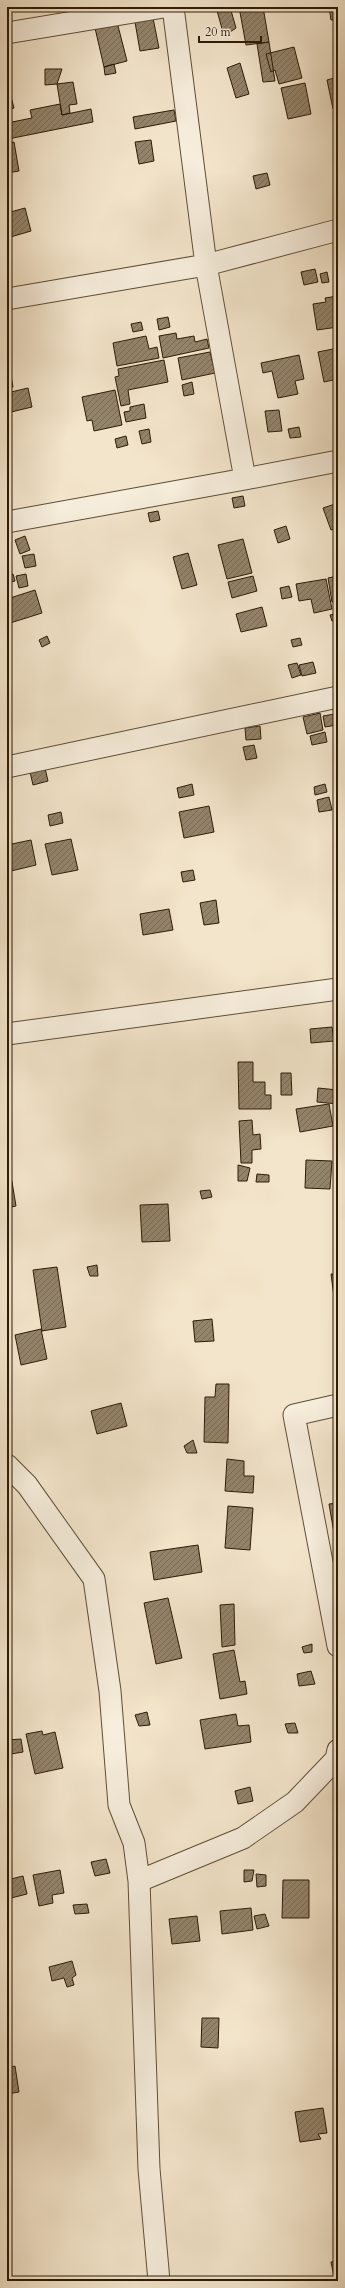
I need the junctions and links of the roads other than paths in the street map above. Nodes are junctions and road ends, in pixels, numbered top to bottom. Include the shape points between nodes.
1 (164, 7) edge
2 (173, 7) edge
3 (7, 33) edge
4 (338, 230) edge
5 (206, 265) junction
6 (7, 299) edge
7 (338, 461) edge
8 (245, 479) junction
9 (7, 522) edge
10 (338, 697) edge
11 (7, 767) edge
12 (338, 989) edge
13 (7, 1034) edge
14 (338, 1405) edge
15 (7, 1465) edge
16 (338, 1647) edge
17 (338, 1750) edge
18 (139, 1881) junction
19 (159, 2281) edge

1 - 3 street
2 - 5 street
4 - 5 street
5 - 6 street
5 - 8 street
7 - 8 street
8 - 9 street
10 - 11 street
12 - 13 street
14 - 16 street via 294,1414
15 - 18 street via 27,1485 94,1579 110,1691 119,1805 134,1843
17 - 18 street via 336,1759 295,1802 243,1838
18 - 19 street via 149,2169

